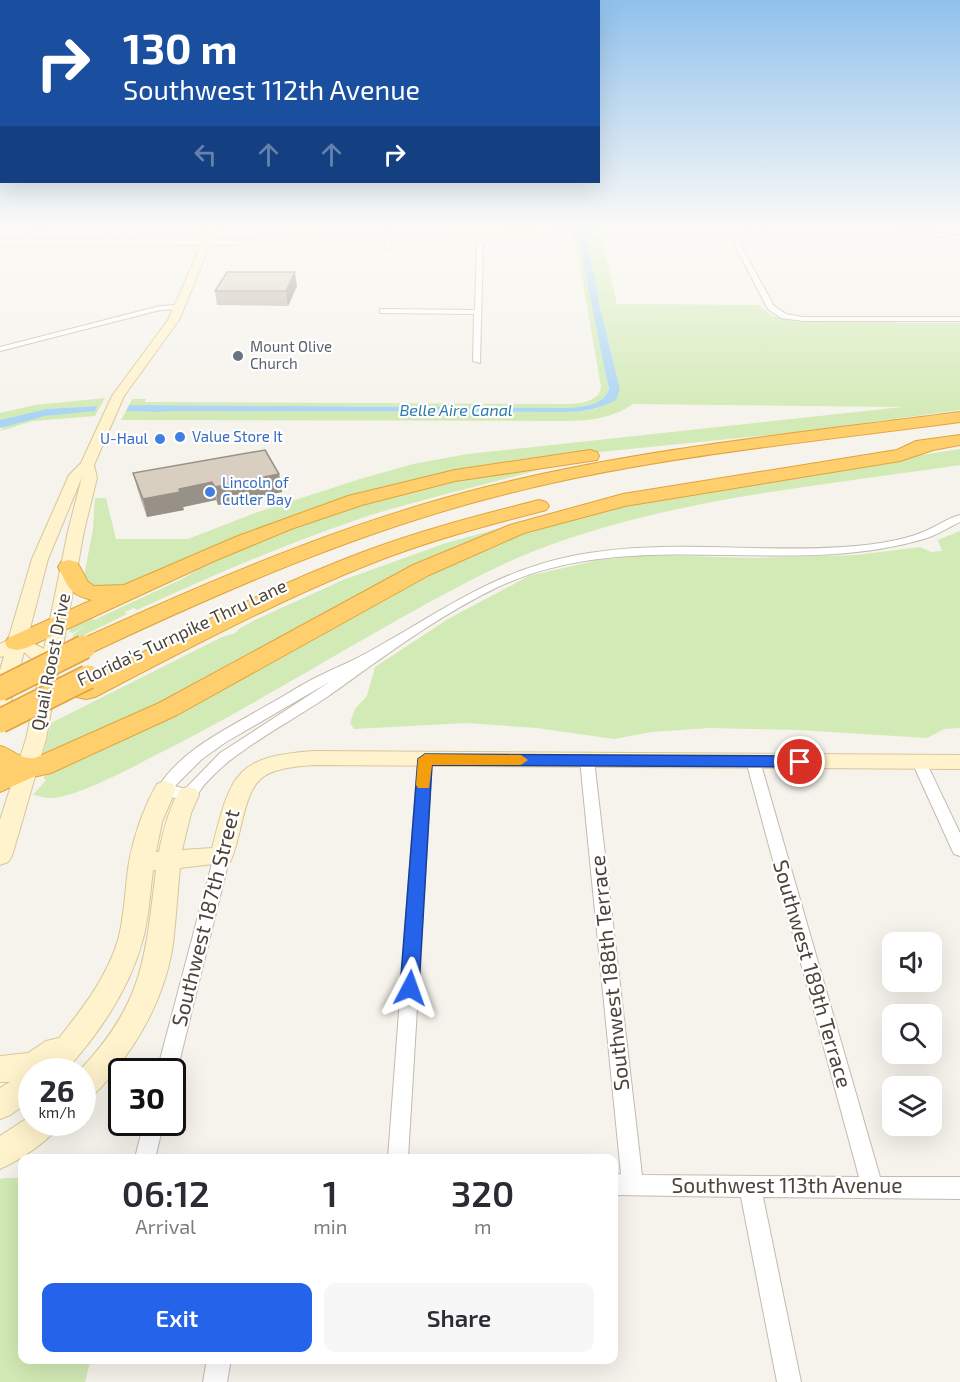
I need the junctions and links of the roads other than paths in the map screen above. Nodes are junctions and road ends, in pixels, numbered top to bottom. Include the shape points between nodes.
1 (186, 291) edge
2 (479, 291) edge
3 (763, 291) edge
4 (179, 307) junction
5 (383, 311) dead end
6 (479, 312) junction
7 (960, 319) edge
8 (0, 349) edge
9 (477, 361) dead end
10 (960, 417) edge
11 (960, 440) edge
12 (932, 444) junction
13 (743, 447) junction
14 (87, 465) junction
15 (960, 518) edge
16 (69, 567) junction
17 (134, 589) junction
18 (60, 623) junction
19 (6, 644) edge
20 (382, 650) junction
21 (84, 669) junction
22 (50, 673) junction
23 (0, 689) edge
24 (0, 703) edge
25 (0, 721) edge
26 (0, 735) edge
27 (216, 742) junction
28 (231, 750) junction
29 (0, 755) edge
30 (425, 759) junction
31 (587, 760) junction
32 (753, 761) junction
33 (920, 762) junction
34 (960, 762) edge
35 (26, 769) junction
36 (0, 782) edge
37 (165, 789) junction
38 (188, 795) junction
39 (960, 850) edge
40 (0, 856) edge
41 (222, 856) junction
42 (170, 859) junction
43 (141, 862) junction
44 (82, 1029) junction
45 (60, 1058) edge
46 (170, 1058) edge
47 (0, 1069) edge
48 (96, 1072) edge
49 (18, 1093) edge
50 (0, 1105) edge
51 (26, 1136) edge
52 (150, 1136) edge
53 (0, 1154) edge
54 (146, 1154) edge
55 (398, 1154) edge
56 (623, 1185) edge
57 (750, 1186) junction
58 (872, 1186) junction
59 (960, 1188) edge
60 (218, 1364) edge
61 (215, 1382) edge
62 (789, 1382) edge

1 - 4 street, Quail Roost Drive
2 - 6 street
3 - 7 street via 771,307 784,316
4 - 8 street via 152,310
4 - 14 street, Quail Roost Drive via 118,396
5 - 6 street
6 - 9 street
10 - 13 highway
11 - 12 highway
12 - 21 highway via 693,476 597,493 490,519 369,557 250,609
12 - 35 highway via 900,455 622,500 517,529 405,578 159,713 42,766
13 - 17 highway via 700,446 550,460 425,482 293,521
13 - 21 highway, Florida's Turnpike Thru Lane via 614,466 521,485 428,509 332,541 194,606
14 - 16 street, Quail Roost Drive via 90,478
14 - 19 street, Quail Roost Drive via 76,476 44,549 28,601
15 - 20 street via 925,535 848,549 649,550 563,561 488,587
16 - 17 highway via 85,590 104,593
16 - 18 street, Quail Roost Drive
17 - 18 highway
18 - 19 highway
18 - 22 street, Quail Roost Drive
19 - 22 street via 36,649
19 - 24 street, Quail Roost Drive
20 - 27 street via 317,682
20 - 28 street via 329,689
21 - 23 highway, bridge
21 - 24 highway, Florida's Turnpike Thru Lane
21 - 25 highway, Florida's Turnpike Thru Lane, bridge
21 - 26 highway
22 - 35 street, Quail Roost Drive
27 - 28 street
27 - 37 street via 191,760
28 - 38 street
29 - 35 highway
30 - 31 street
30 - 41 street, Southwest 187th Street via 302,758 271,762 255,769 239,790
30 - 55 street
31 - 32 street
31 - 56 street, Southwest 188th Terrace
32 - 33 street
32 - 58 street, Southwest 189th Terrace
33 - 34 street
33 - 39 street
35 - 36 highway
35 - 40 street, Quail Roost Drive
37 - 38 street
37 - 43 street via 149,825
38 - 42 street via 174,828
41 - 42 street
41 - 46 street, Southwest 187th Street
42 - 43 street
42 - 48 street via 159,952 151,981 122,1041
43 - 44 street via 127,951 117,978
44 - 45 street
44 - 47 street via 48,1057 27,1066
49 - 50 street
51 - 53 street
52 - 54 street
56 - 57 street, Southwest 113th Avenue
57 - 58 street, Southwest 113th Avenue
57 - 62 street
58 - 59 street, Southwest 113th Avenue
60 - 61 street

